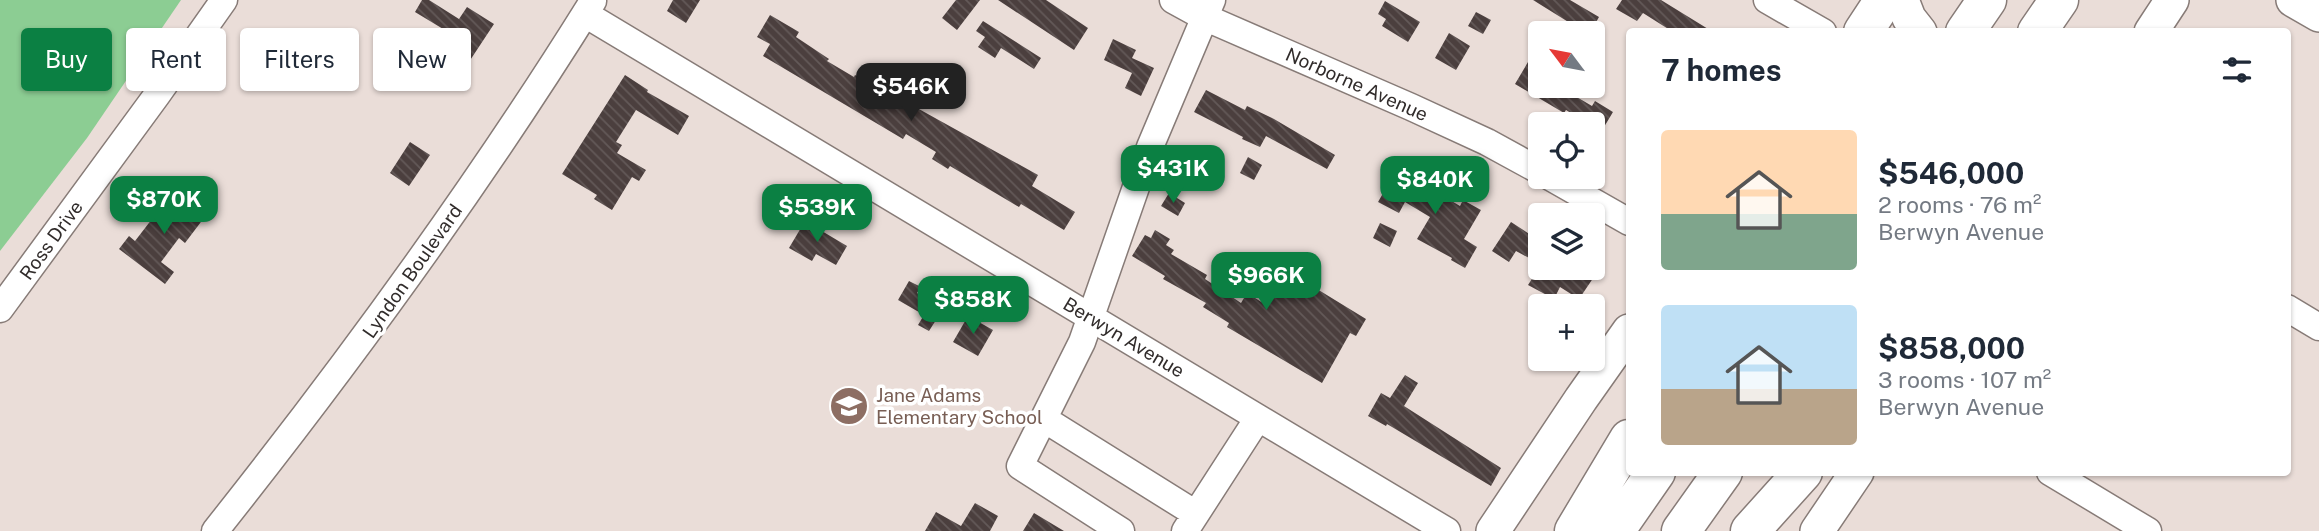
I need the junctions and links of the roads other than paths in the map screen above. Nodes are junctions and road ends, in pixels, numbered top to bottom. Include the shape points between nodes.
1 (224, 0) edge
2 (1173, 0) edge
3 (1767, 0) edge
4 (1902, 0) edge
5 (1987, 0) edge
6 (2059, 0) edge
7 (2172, 0) edge
8 (2294, 0) edge
9 (590, 7) edge
10 (1869, 7) edge
11 (1208, 9) edge
12 (2319, 15) edge
13 (1816, 28) edge
14 (1850, 28) edge
15 (1917, 28) edge
16 (1968, 28) edge
17 (2040, 28) edge
18 (2154, 28) edge
19 (1528, 164) edge
20 (1571, 189) edge
21 (1626, 220) edge
22 (0, 309) edge
23 (2291, 310) edge
24 (1090, 317) junction
25 (2319, 327) edge
26 (1626, 335) edge
27 (1258, 418) junction
28 (1044, 419) junction
29 (1626, 444) edge
30 (1653, 476) edge
31 (1720, 476) edge
32 (1799, 476) edge
33 (1854, 476) edge
34 (2057, 476) edge
35 (1191, 522) edge
36 (215, 531) edge
37 (1121, 531) edge
38 (1447, 531) edge
39 (1493, 531) edge
40 (1574, 531) edge
41 (1615, 531) edge
42 (1681, 531) edge
43 (1750, 531) edge
44 (1817, 531) edge
45 (2148, 531) edge

1 - 22 street, Ross Drive
2 - 11 street, Norborne Avenue
3 - 13 street
4 - 15 main road
5 - 16 highway
6 - 17 highway
7 - 18 main road
8 - 12 main road
9 - 24 street, Berwyn Avenue
9 - 36 street, Lyndon Boulevard via 400,289
10 - 14 main road
11 - 19 street, Norborne Avenue
11 - 24 street via 1150,146
20 - 21 street
23 - 25 street
24 - 27 street, Berwyn Avenue
24 - 28 street
26 - 39 main road
27 - 35 street
27 - 38 street, Berwyn Avenue
28 - 35 street
28 - 37 street via 1020,466
29 - 40 highway
30 - 41 highway
31 - 42 highway
32 - 43 highway
33 - 44 main road
34 - 45 street

